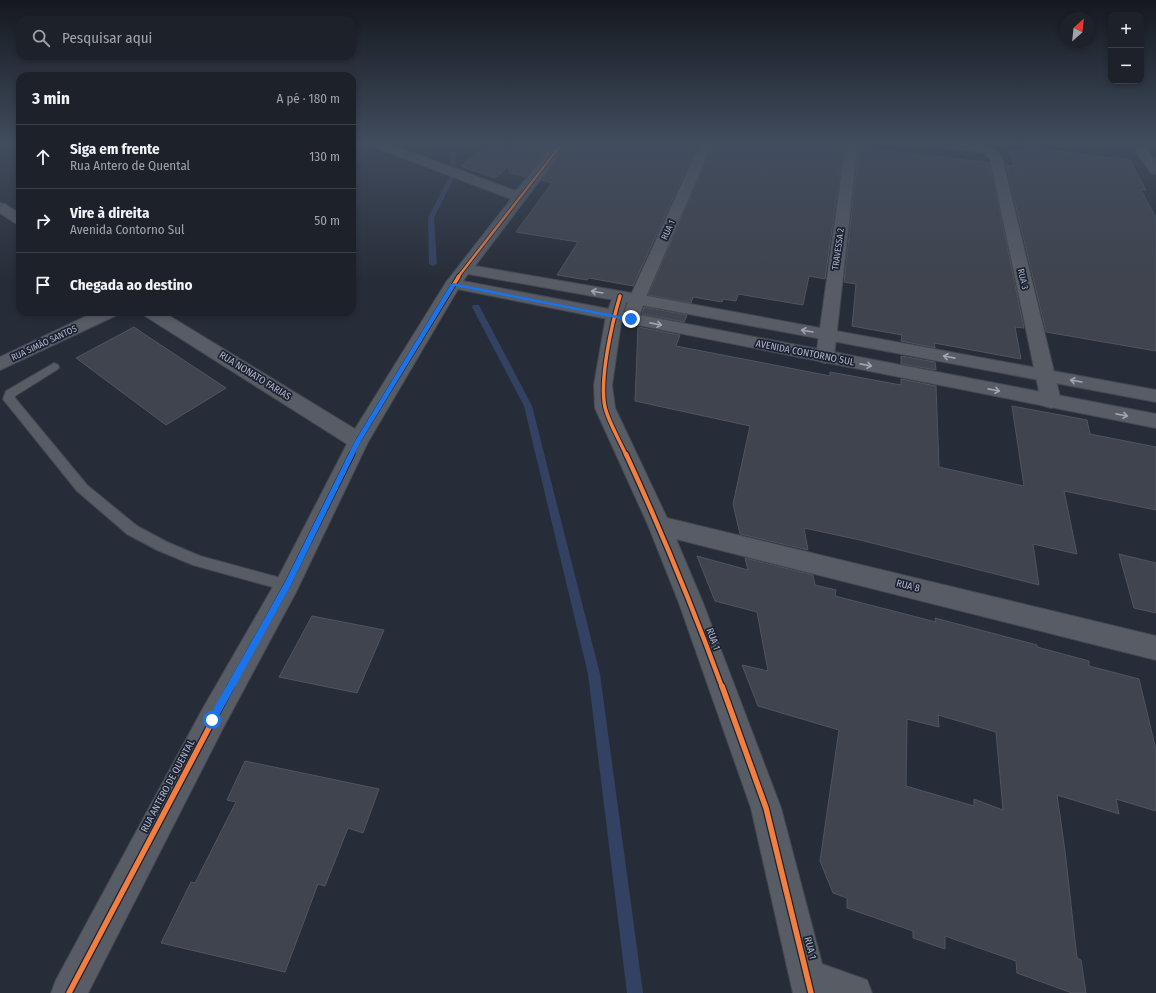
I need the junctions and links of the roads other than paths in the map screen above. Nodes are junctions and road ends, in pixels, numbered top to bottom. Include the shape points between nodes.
1 (496, 188) edge
2 (526, 188) edge
3 (684, 188) edge
4 (846, 188) edge
5 (1003, 188) edge
6 (519, 197) junction
7 (0, 207) edge
8 (16, 217) edge
9 (459, 277) junction
10 (626, 308) junction
11 (101, 316) edge
12 (157, 316) edge
13 (827, 334) junction
14 (825, 357) junction
15 (0, 364) edge
16 (54, 367) dead end
17 (1045, 376) junction
18 (1156, 396) edge
19 (1051, 401) junction
20 (1156, 421) edge
21 (358, 441) junction
22 (659, 525) junction
23 (287, 585) junction
24 (1156, 648) edge
25 (810, 985) edge
26 (69, 993) edge
27 (854, 993) edge

1 - 6 street
2 - 6 street, RUA ANTERO DE QUENTAL
3 - 10 street, RUA 1
4 - 13 street, TRAVESSA 2
5 - 17 street, RUA 3
6 - 9 street, RUA ANTERO DE QUENTAL
7 - 8 street
9 - 10 street, AVENIDA CONTORNO SUL
9 - 21 street, RUA ANTERO DE QUENTAL
13 -> 10 street, AVENIDA CONTORNO SUL
10 -> 14 street, AVENIDA CONTORNO SUL
10 - 22 street, RUA 1 via 603,385 605,408
11 - 15 street, RUA SIMÃO SANTOS
12 - 21 street, RUA NONATO FARIAS
13 - 14 street, TRAVESSA 2
17 -> 13 street, AVENIDA CONTORNO SUL
14 -> 19 street, AVENIDA CONTORNO SUL
16 - 23 lane via 10,394 9,399 82,488 132,530 162,546 198,561
18 -> 17 street, AVENIDA CONTORNO SUL
17 - 19 street, RUA 3
19 -> 20 street, AVENIDA CONTORNO SUL
21 - 23 street, RUA ANTERO DE QUENTAL
22 - 24 street, RUA 8
22 - 25 street, RUA 1 via 691,603 766,808
23 - 26 street, RUA ANTERO DE QUENTAL via 212,720
25 - 27 street

